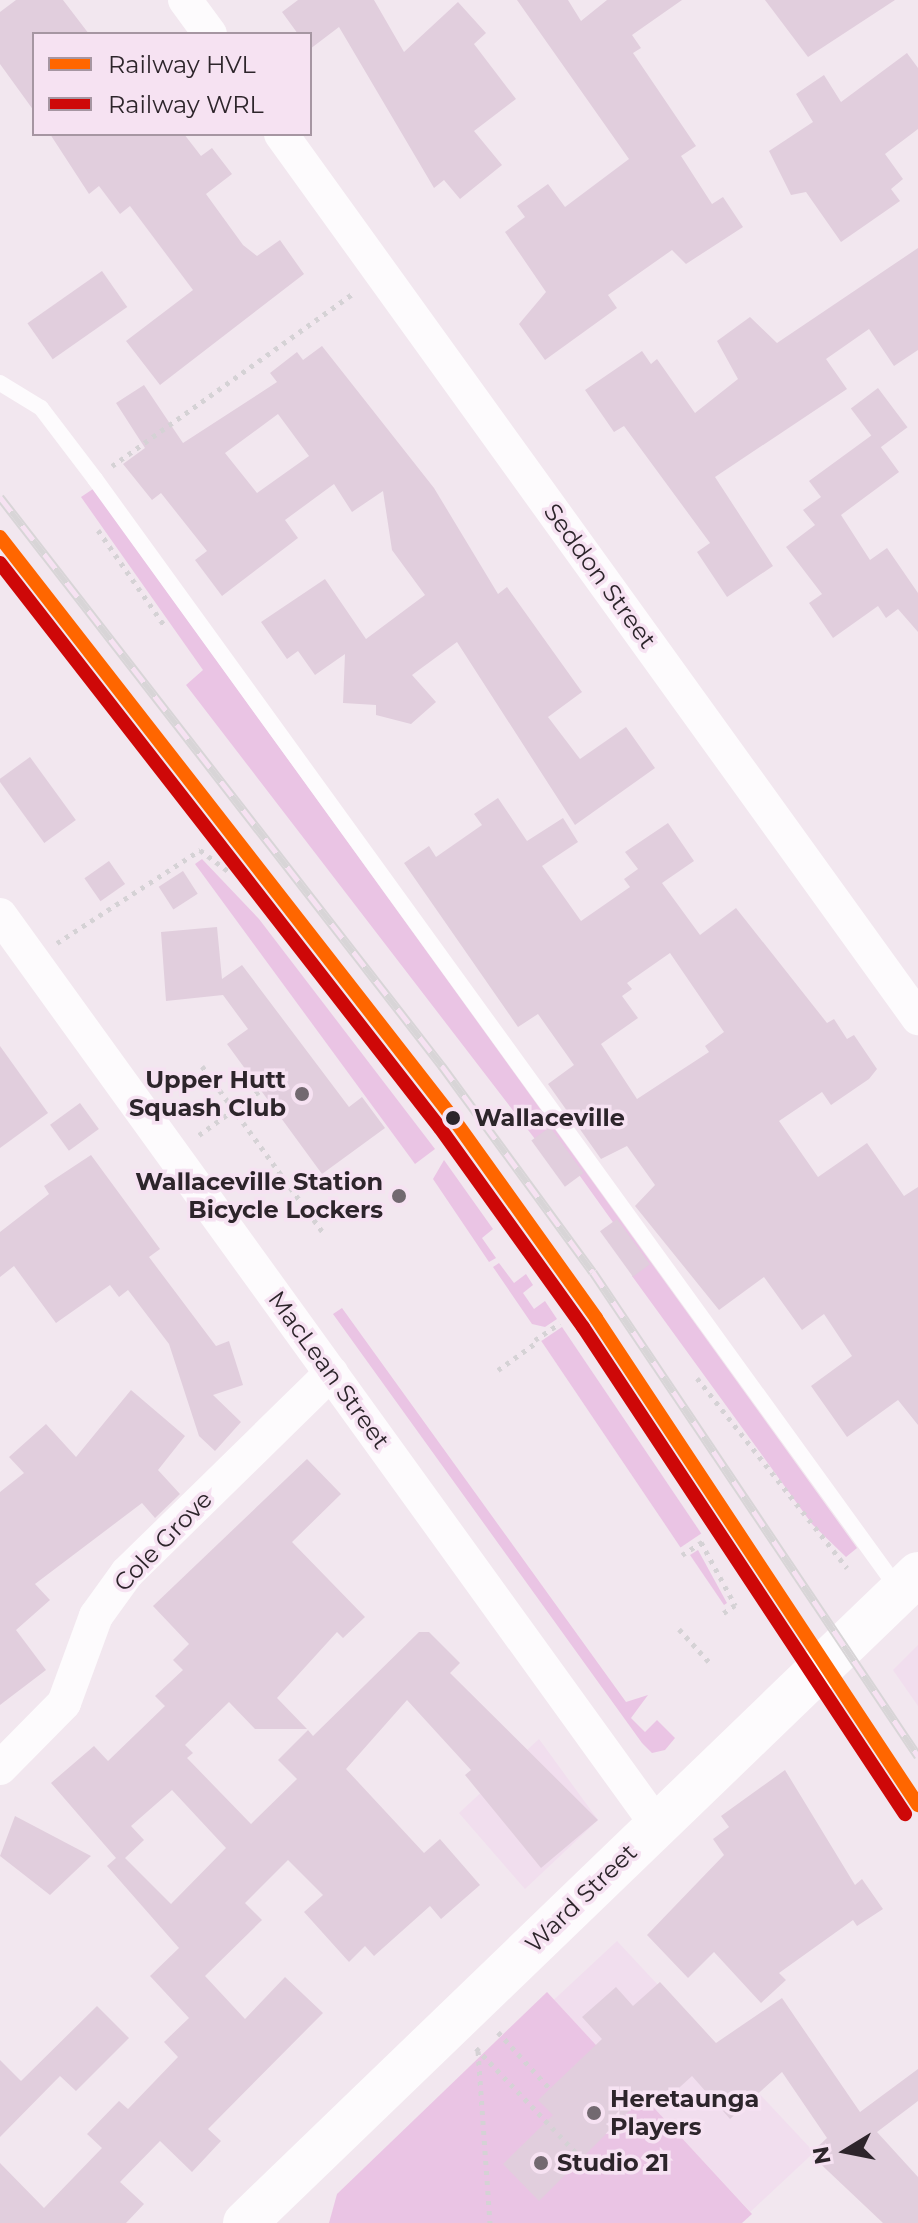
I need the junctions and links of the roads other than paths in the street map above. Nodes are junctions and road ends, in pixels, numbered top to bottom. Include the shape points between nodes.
1 (185, 0) edge
2 (209, 32) edge
3 (282, 136) edge
4 (0, 383) edge
5 (0, 915) edge
6 (13, 959) edge
7 (918, 1018) edge
8 (331, 1373) junction
9 (909, 1582) edge
10 (0, 1768) edge
11 (657, 1825) junction
12 (245, 2223) edge

1 - 2 street
3 - 7 street, Seddon Street
4 - 9 lane via 41,408 95,479
5 - 6 street, MacLean Street
6 - 8 street, MacLean Street
8 - 10 street, Cole Grove via 127,1573 96,1616 64,1703
8 - 11 street, MacLean Street
9 - 11 street, Ward Street
11 - 12 street, Ward Street via 465,2036

